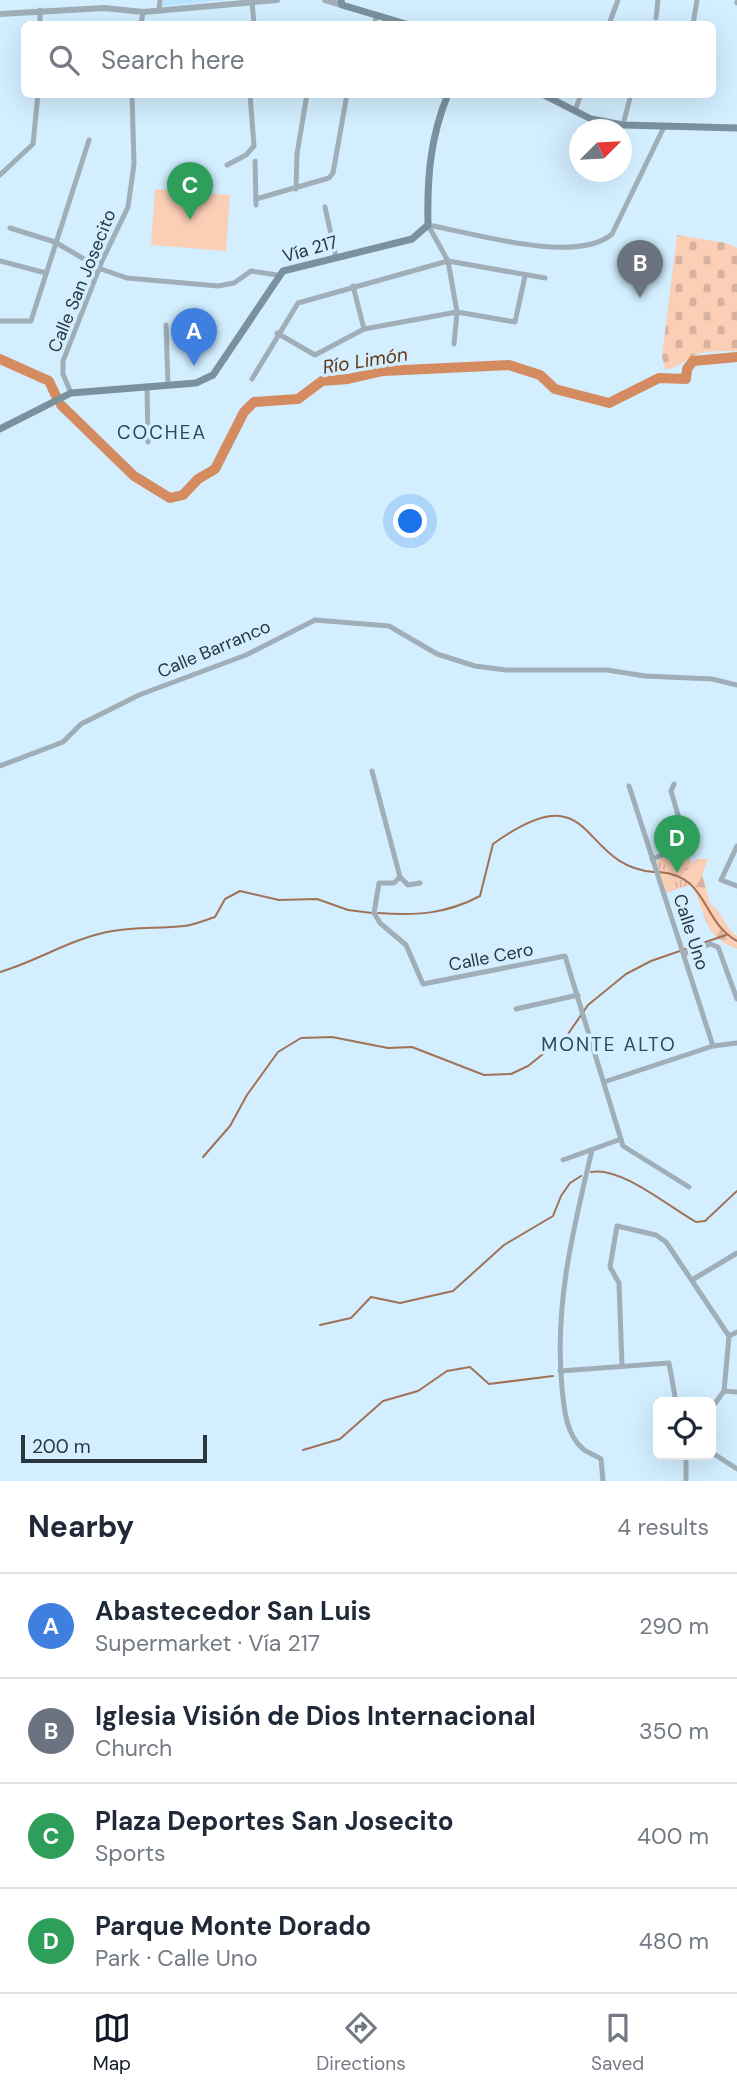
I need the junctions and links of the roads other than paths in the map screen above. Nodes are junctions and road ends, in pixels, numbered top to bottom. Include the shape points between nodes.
1 (160, 0) edge
2 (277, 0) edge
3 (325, 0) edge
4 (618, 0) edge
5 (658, 0) edge
6 (697, 0) edge
7 (252, 2) junction
8 (342, 2) edge
9 (40, 10) junction
10 (159, 11) junction
11 (143, 12) junction
12 (0, 13) edge
13 (377, 16) junction
14 (656, 18) dead end
15 (40, 21) edge
16 (142, 21) edge
17 (254, 21) edge
18 (375, 21) edge
19 (395, 21) edge
20 (610, 21) edge
21 (694, 21) edge
22 (38, 98) edge
23 (132, 98) edge
24 (250, 98) edge
25 (306, 98) edge
26 (346, 98) edge
27 (446, 98) edge
28 (550, 98) edge
29 (580, 98) edge
30 (630, 98) edge
31 (575, 111) junction
32 (591, 119) edge
33 (625, 119) edge
34 (632, 125) edge
35 (664, 127) junction
36 (737, 128) edge
37 (89, 140) dead end
38 (255, 161) dead end
39 (227, 165) dead end
40 (0, 175) edge
41 (296, 189) junction
42 (325, 207) dead end
43 (428, 225) junction
44 (10, 228) dead end
45 (55, 243) junction
46 (335, 257) junction
47 (0, 261) edge
48 (447, 261) junction
49 (101, 269) junction
50 (46, 273) junction
51 (277, 275) junction
52 (525, 276) junction
53 (544, 278) dead end
54 (353, 286) junction
55 (457, 312) junction
56 (0, 321) edge
57 (166, 324) dead end
58 (364, 329) junction
59 (277, 333) junction
60 (454, 344) dead end
61 (252, 379) dead end
62 (168, 385) junction
63 (147, 386) junction
64 (71, 393) junction
65 (0, 429) edge
66 (148, 442) dead end
67 (737, 685) edge
68 (0, 766) edge
69 (372, 771) dead end
70 (674, 784) dead end
71 (629, 786) dead end
72 (737, 846) edge
73 (652, 859) junction
74 (400, 877) junction
75 (420, 883) dead end
76 (737, 886) edge
77 (684, 954) junction
78 (578, 995) junction
79 (737, 999) edge
80 (516, 1009) dead end
81 (737, 1043) edge
82 (713, 1046) junction
83 (604, 1082) junction
84 (621, 1139) junction
85 (592, 1150) junction
86 (563, 1160) dead end
87 (689, 1187) dead end
88 (737, 1253) edge
89 (692, 1280) junction
90 (737, 1332) edge
91 (729, 1336) junction
92 (622, 1366) junction
93 (560, 1371) junction
94 (724, 1391) junction
95 (737, 1392) edge
96 (675, 1397) edge
97 (716, 1402) edge
98 (716, 1455) edge
99 (686, 1460) edge
100 (737, 1469) edge
101 (603, 1481) edge
102 (686, 1481) edge

1 - 10 street
2 - 7 street
3 - 8 street
4 - 20 street
5 - 14 street
6 - 21 street
7 - 10 street
7 - 17 street
8 - 13 main road
9 - 11 street
9 - 12 street
9 - 15 street
10 - 11 street
11 - 16 street
13 - 18 street
13 - 19 main road
22 - 40 street via 33,144
23 - 49 street, Calle San Josecito via 134,164 128,207
24 - 39 street via 254,146
25 - 41 street
26 - 41 street via 333,173 322,183
27 - 43 main road via 430,153
28 - 31 main road
29 - 31 street
30 - 33 street
31 - 32 main road
34 - 35 main road
35 - 36 main road
35 - 43 street via 612,234 604,241 587,248 558,249
37 - 45 street
38 - 41 street via 256,202
42 - 46 street
43 - 46 main road, Vía 217 via 412,239
43 - 48 street
44 - 45 street
45 - 49 street
45 - 50 street
46 - 51 main road, Vía 217
47 - 50 street
48 - 52 street
48 - 54 street
48 - 55 street
49 - 51 street via 127,278 218,286 234,283 251,271
49 - 64 street, Calle San Josecito via 62,366
50 - 56 street via 31,321
51 - 62 main road, Vía 217 via 213,375 196,383
52 - 53 street
52 - 55 street via 514,322
54 - 58 street
54 - 59 street via 295,304
55 - 58 street
55 - 60 street
57 - 62 street
58 - 59 street via 315,355
59 - 61 street
62 - 63 main road, Vía 217
63 - 64 main road, Vía 217
63 - 66 street
64 - 65 main road, Vía 217
67 - 68 street, Calle Barranco via 607,670 475,666 437,654 389,626 315,620 246,655 139,695 81,724 63,741
69 - 74 street
70 - 73 street via 671,792 685,839 681,848
71 - 73 street, Calle Uno
72 - 76 street via 722,880
73 - 77 street, Calle Uno
74 - 75 street via 408,884
74 - 78 street, Calle Cero via 394,883 379,883 374,913 406,945 423,985 565,956
77 - 79 street via 710,944 719,947
77 - 82 street, Calle Uno
78 - 80 street
78 - 83 street
81 - 82 street
82 - 83 street
83 - 84 street
84 - 85 street
84 - 87 street via 627,1151
85 - 86 street
85 - 93 street via 563,1278
88 - 89 street
89 - 91 street
89 - 92 street via 662,1238 617,1226 610,1267 619,1283
90 - 91 street
91 - 94 street
92 - 93 street
92 - 96 street via 669,1363
93 - 101 street via 565,1416 582,1448 601,1459
94 - 95 street
94 - 97 street
98 - 100 street
99 - 102 street

